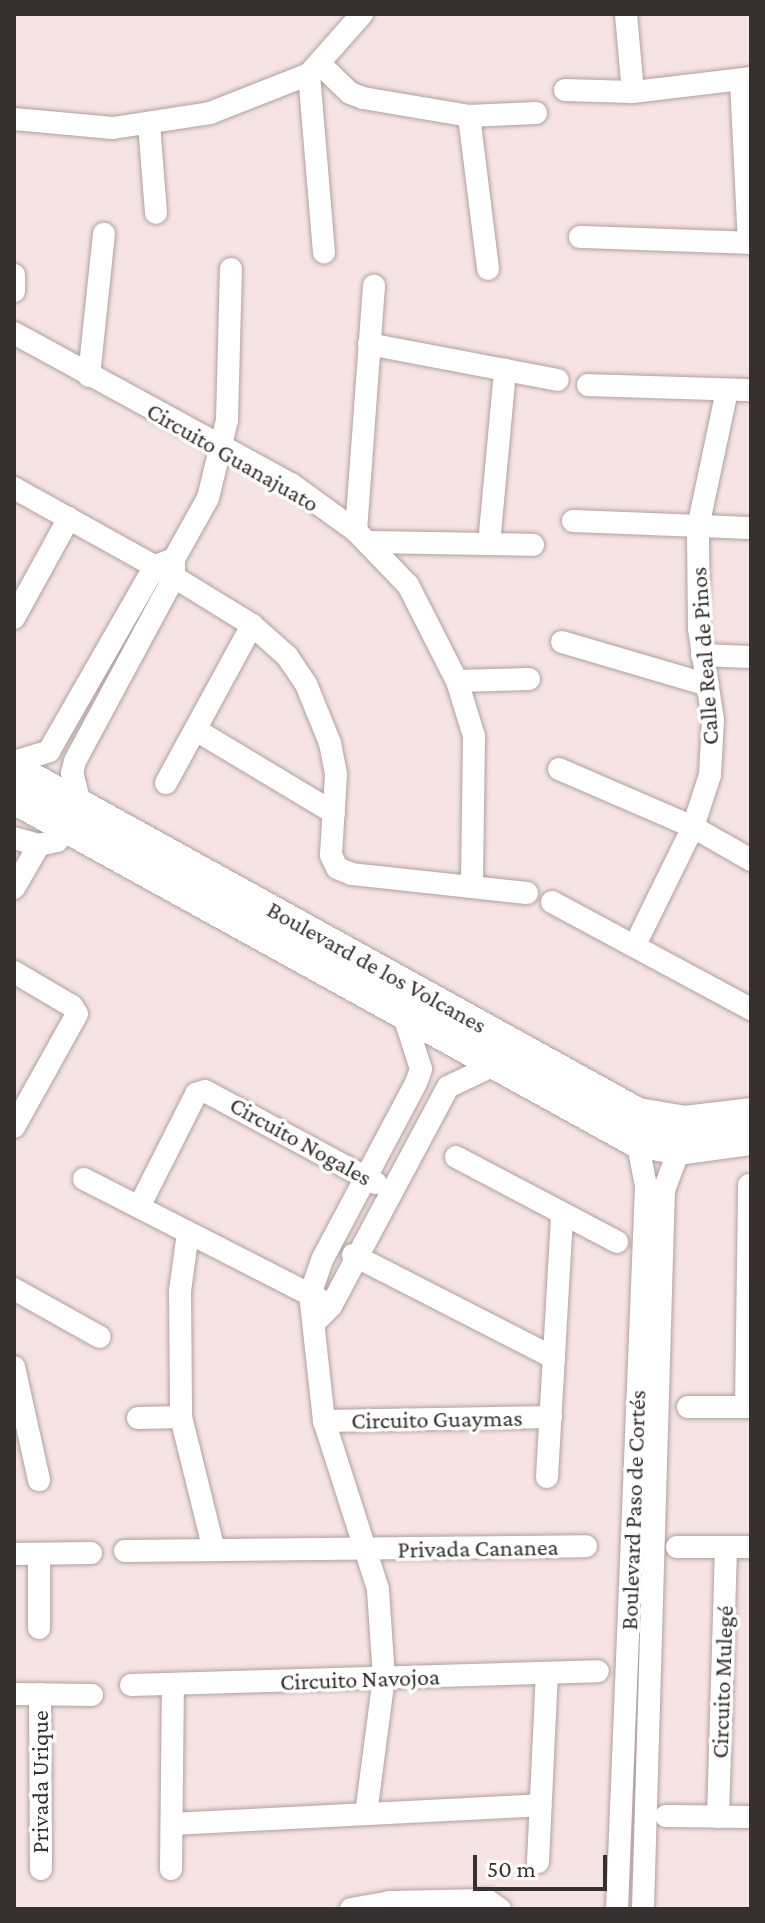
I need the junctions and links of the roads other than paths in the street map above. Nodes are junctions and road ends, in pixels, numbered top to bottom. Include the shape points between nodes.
1 (362, 14) edge
2 (626, 14) edge
3 (316, 70) junction
4 (746, 79) edge
5 (565, 90) dead end
6 (633, 92) junction
7 (536, 113) dead end
8 (469, 116) junction
9 (14, 119) edge
10 (149, 124) junction
11 (156, 213) dead end
12 (104, 234) dead end
13 (580, 237) dead end
14 (750, 243) edge
15 (324, 252) dead end
16 (231, 269) dead end
17 (488, 269) dead end
18 (14, 275) edge
19 (374, 286) dead end
20 (14, 291) edge
21 (15, 334) edge
22 (369, 344) junction
23 (505, 370) junction
24 (89, 376) junction
25 (558, 380) dead end
26 (588, 385) dead end
27 (727, 390) junction
28 (751, 390) edge
29 (223, 449) junction
30 (14, 488) edge
31 (69, 518) junction
32 (573, 521) dead end
33 (698, 527) junction
34 (751, 528) edge
35 (362, 537) junction
36 (489, 544) junction
37 (533, 545) dead end
38 (168, 567) junction
39 (14, 618) edge
40 (252, 625) junction
41 (562, 642) dead end
42 (702, 655) junction
43 (751, 657) edge
44 (529, 679) dead end
45 (457, 681) junction
46 (708, 685) junction
47 (196, 730) junction
48 (44, 755) junction
49 (14, 765) edge
50 (559, 769) dead end
51 (72, 773) junction
52 (166, 783) dead end
53 (14, 799) edge
54 (334, 813) junction
55 (75, 817) junction
56 (693, 827) junction
57 (14, 838) edge
58 (39, 845) junction
59 (751, 860) edge
60 (472, 886) junction
61 (14, 888) edge
62 (527, 893) dead end
63 (552, 902) dead end
64 (635, 945) junction
65 (14, 972) edge
66 (751, 1009) edge
67 (403, 1013) junction
68 (501, 1052) junction
69 (421, 1069) junction
70 (448, 1087) junction
71 (751, 1113) edge
72 (16, 1119) edge
73 (636, 1127) junction
74 (751, 1140) edge
75 (679, 1150) junction
76 (456, 1157) dead end
77 (364, 1177) junction
78 (84, 1179) dead end
79 (749, 1185) dead end
80 (390, 1189) junction
81 (139, 1207) junction
82 (562, 1213) junction
83 (188, 1233) junction
84 (751, 1235) edge
85 (617, 1242) dead end
86 (353, 1255) junction
87 (14, 1289) edge
88 (310, 1295) junction
89 (323, 1313) junction
90 (100, 1337) dead end
91 (554, 1358) junction
92 (14, 1367) edge
93 (688, 1407) dead end
94 (749, 1407) edge
95 (181, 1417) junction
96 (551, 1417) junction
97 (138, 1418) dead end
98 (324, 1421) junction
99 (547, 1477) dead end
100 (39, 1480) dead end
101 (586, 1546) dead end
102 (677, 1547) dead end
103 (726, 1547) junction
104 (751, 1547) edge
105 (369, 1549) junction
106 (214, 1550) junction
107 (125, 1551) dead end
108 (91, 1553) dead end
109 (14, 1554) edge
110 (39, 1554) junction
111 (631, 1560) junction
112 (655, 1560) junction
113 (39, 1628) dead end
114 (598, 1671) dead end
115 (547, 1673) junction
116 (384, 1678) junction
117 (173, 1684) junction
118 (131, 1685) dead end
119 (14, 1694) edge
120 (40, 1694) junction
121 (92, 1695) dead end
122 (541, 1805) junction
123 (366, 1814) junction
124 (666, 1816) dead end
125 (718, 1817) junction
126 (751, 1817) edge
127 (172, 1824) junction
128 (538, 1862) dead end
129 (41, 1869) dead end
130 (171, 1869) dead end
131 (617, 1905) edge
132 (644, 1905) edge
133 (500, 1907) edge
134 (351, 1909) edge

1 - 3 street
2 - 6 street
3 - 8 street via 363,98
3 - 10 street via 210,113
3 - 15 street
4 - 6 street
4 - 14 street
5 - 6 street
7 - 8 street
8 - 17 street
9 - 10 street via 113,128
10 - 11 street
12 - 24 street
13 - 14 street
16 - 29 street
18 - 20 street
19 - 22 street
21 - 24 street, Circuito Guanajuato
22 - 23 street
22 - 35 street
23 - 25 street
23 - 36 street
24 - 29 street, Circuito Guanajuato
26 - 27 street
27 - 28 street
27 - 33 street, Calle Real de Pinos
29 - 35 street, Circuito Guanajuato via 291,484
29 - 38 street via 208,498
30 - 31 street
31 - 38 street
31 - 39 street
32 - 33 street
33 - 34 street
33 - 42 street, Calle Real de Pinos
35 - 36 street
35 - 45 street, Circuito Guanajuato via 408,585
36 - 37 street
38 - 40 street
38 - 48 street
38 - 51 street
40 - 47 street
40 - 54 street via 287,656 320,713 336,775
41 - 46 street
42 - 43 street
42 - 46 street, Calle Real de Pinos
44 - 45 street
45 - 60 street, Circuito Guanajuato via 474,736
46 - 56 street, Calle Real de Pinos via 713,720 710,775
47 - 52 street
47 - 54 street
48 - 49 street
48 - 51 street
49 - 55 street, Boulevard de los Volcanes
50 - 56 street
51 - 55 street
53 - 55 street, Boulevard de los Volcanes
54 - 60 street via 331,855 337,868
55 - 58 street via 57,841
55 - 67 street, Boulevard de los Volcanes
55 - 68 street, Boulevard de los Volcanes
56 - 59 street
56 - 64 street, Calle Real de Pinos
57 - 58 street
58 - 61 street
60 - 62 street
63 - 64 street
64 - 66 street
65 - 72 street via 77,1014
67 - 68 street, Boulevard de los Volcanes
67 - 69 street
68 - 70 street
68 - 73 street, Boulevard de los Volcanes
69 - 70 street
69 - 77 street
70 - 80 street
71 - 73 street, Boulevard de los Volcanes
73 - 75 street, Boulevard de los Volcanes
73 - 111 street, Boulevard Paso de Cortés via 646,1186
74 - 75 street, Boulevard de los Volcanes
75 - 112 street, Boulevard Paso de Cortés via 664,1190
76 - 82 street
77 - 80 street, Circuito Nogales
77 - 81 street, Circuito Nogales via 205,1091 196,1094
77 - 88 street
78 - 81 street
79 - 84 street
80 - 86 street
81 - 83 street
82 - 85 street
82 - 91 street, Circuito Guaymas
83 - 88 street
83 - 95 street via 180,1291
84 - 94 street
86 - 89 street
86 - 91 street
87 - 90 street
88 - 89 street
89 - 98 street via 316,1376
91 - 96 street, Circuito Guaymas
92 - 100 street
93 - 94 street
95 - 97 street
95 - 106 street
96 - 98 street, Circuito Guaymas
96 - 99 street, Circuito Guaymas
98 - 105 street
101 - 105 street, Privada Cananea
102 - 103 street
103 - 104 street
103 - 125 street, Circuito Mulegé
105 - 106 street, Privada Cananea
105 - 116 street
106 - 107 street, Privada Cananea
108 - 110 street
109 - 110 street
110 - 113 street
111 - 112 street
111 - 131 street, Boulevard Paso de Cortés
112 - 132 street, Boulevard Paso de Cortés
114 - 115 street, Circuito Navojoa
115 - 116 street, Circuito Navojoa
115 - 122 street
116 - 117 street, Circuito Navojoa
116 - 123 street
117 - 118 street, Circuito Navojoa
117 - 127 street
119 - 120 street
120 - 121 street
120 - 129 street, Privada Urique
122 - 123 street
122 - 128 street
123 - 127 street
124 - 125 street
125 - 126 street
127 - 130 street
131 - 132 street
133 - 134 street via 487,1900

